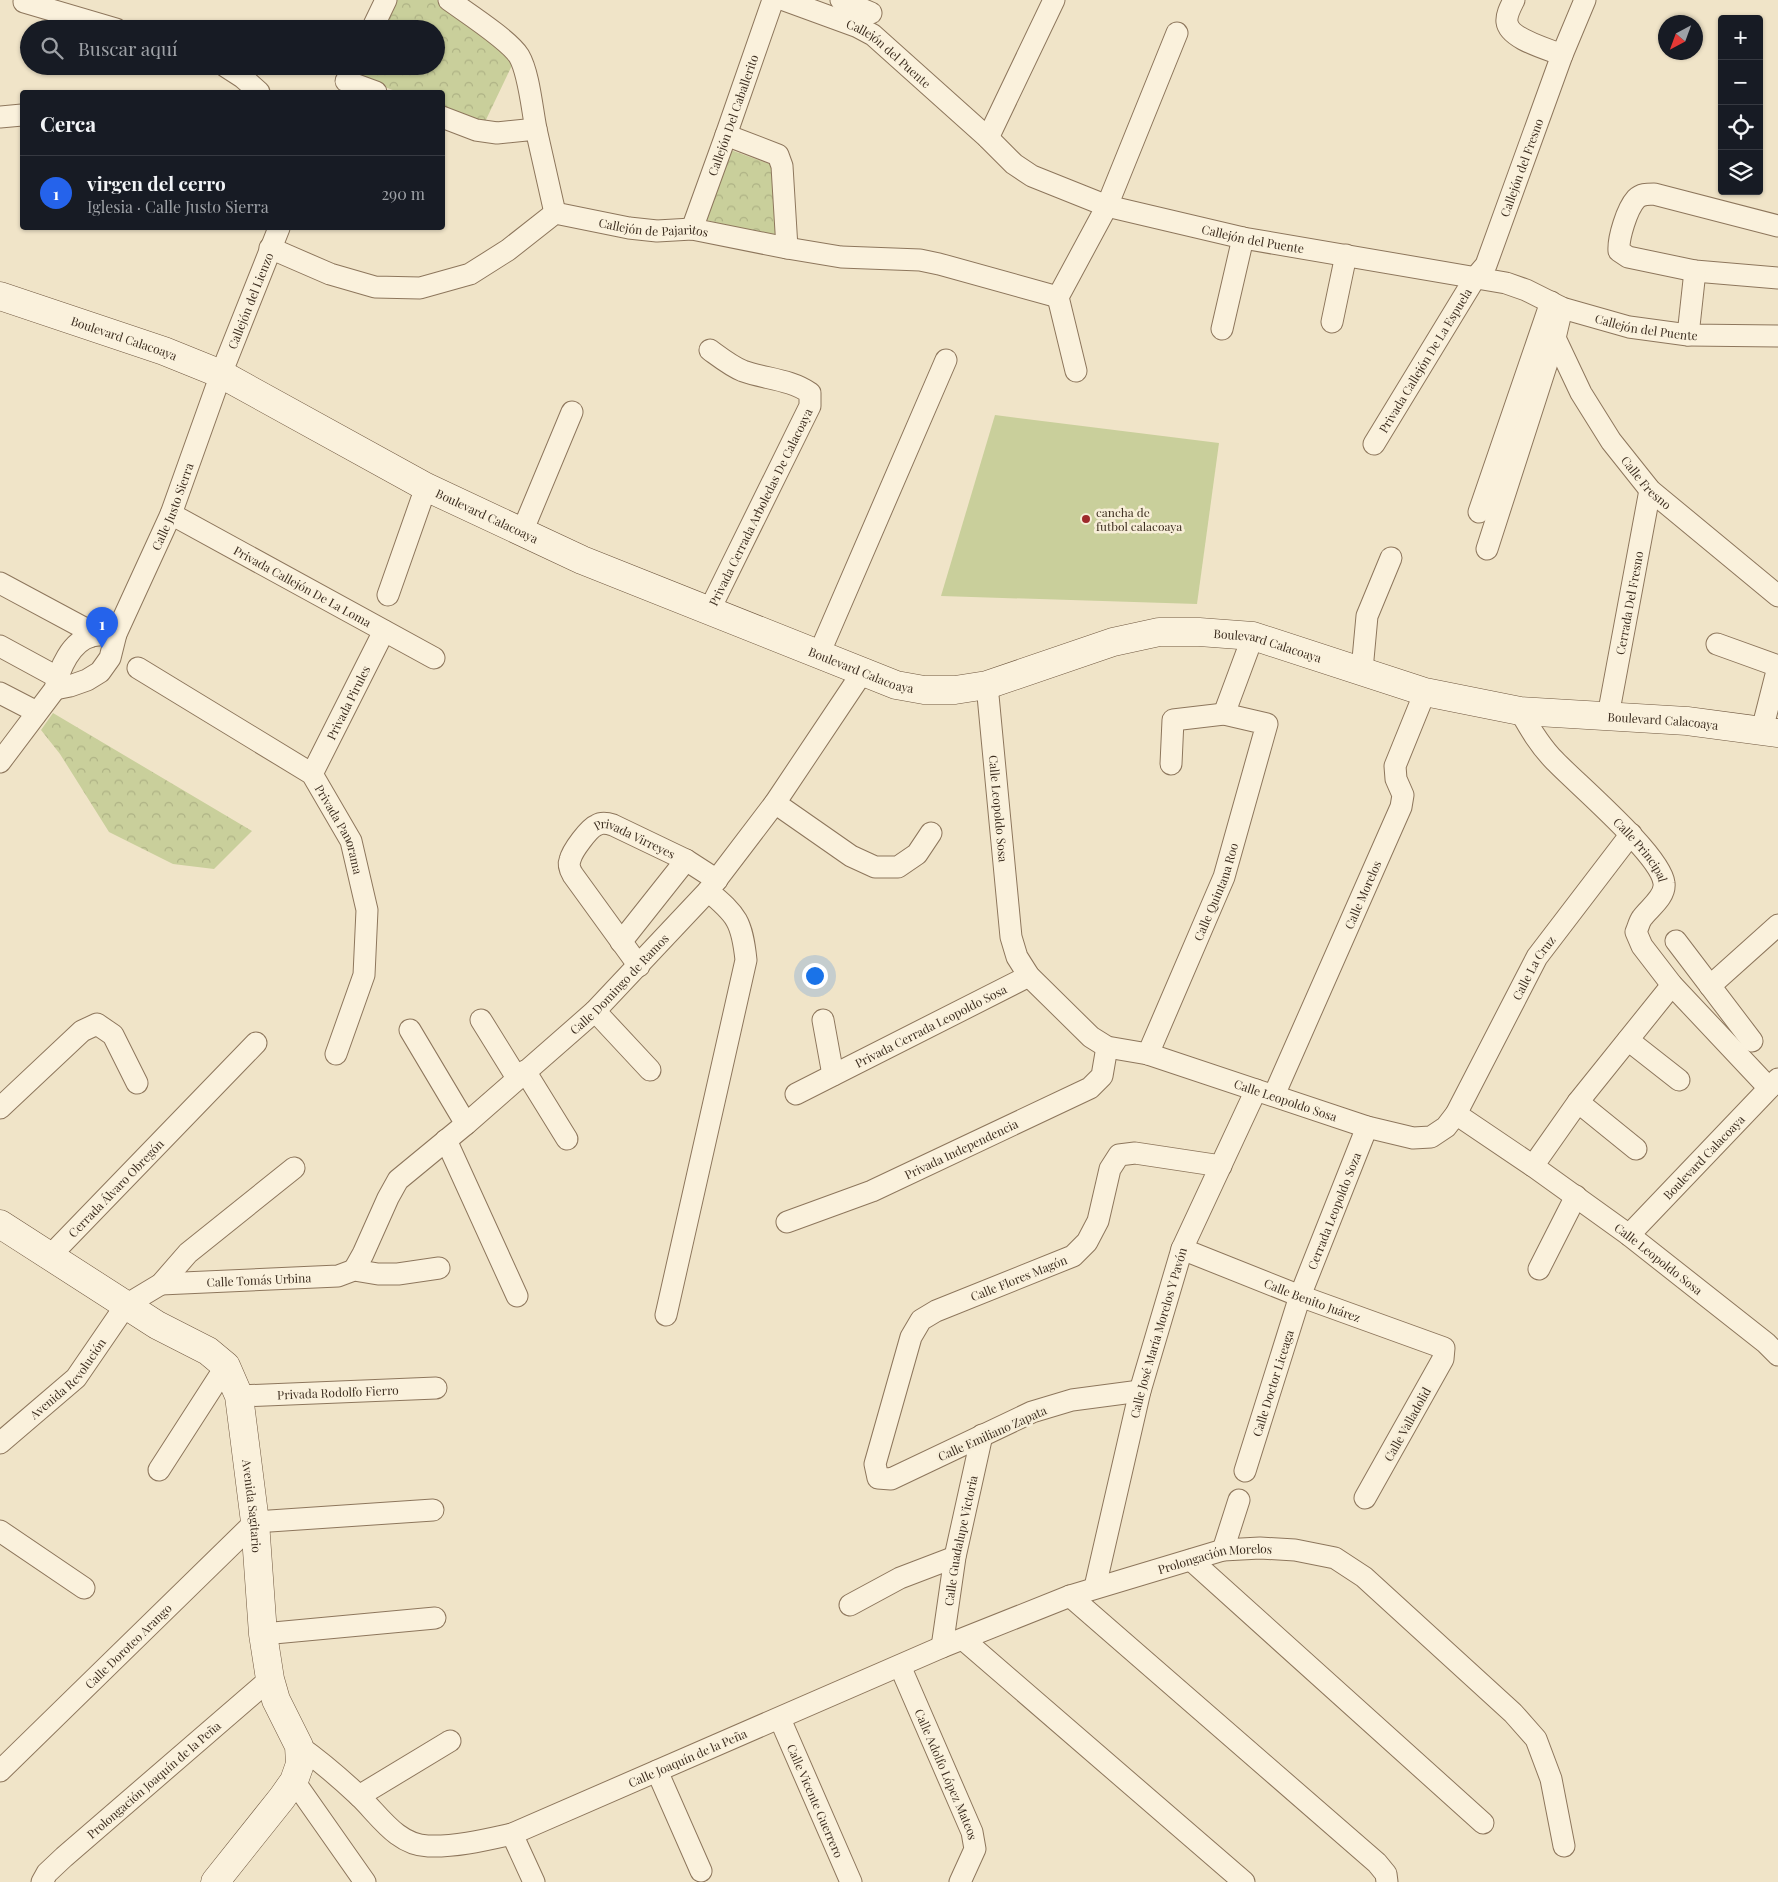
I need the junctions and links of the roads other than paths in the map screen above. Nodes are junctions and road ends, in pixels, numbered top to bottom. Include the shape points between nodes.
1 (386, 0) edge
2 (449, 0) edge
3 (773, 0) edge
4 (784, 0) edge
5 (841, 0) edge
6 (1054, 0) edge
7 (1514, 0) edge
8 (1585, 0) edge
9 (24, 2) dead end
10 (871, 13) dead end
11 (85, 20) edge
12 (376, 20) edge
13 (1177, 33) dead end
14 (1562, 55) junction
15 (238, 75) edge
16 (347, 80) edge
17 (257, 90) edge
18 (371, 90) edge
19 (20, 116) edge
20 (0, 117) edge
21 (445, 118) edge
22 (536, 129) junction
23 (726, 135) junction
24 (988, 138) junction
25 (1107, 206) junction
26 (555, 213) junction
27 (1778, 226) edge
28 (692, 229) junction
29 (278, 230) edge
30 (1243, 238) junction
31 (270, 248) junction
32 (787, 248) junction
33 (1346, 255) junction
34 (1695, 271) junction
35 (1475, 278) junction
36 (1778, 278) edge
37 (0, 296) edge
38 (1058, 297) junction
39 (1556, 305) junction
40 (1332, 322) dead end
41 (1222, 329) dead end
42 (1688, 335) junction
43 (1778, 336) edge
44 (1555, 338) junction
45 (710, 350) dead end
46 (946, 360) dead end
47 (1076, 371) dead end
48 (221, 374) junction
49 (572, 412) dead end
50 (1374, 444) dead end
51 (426, 487) junction
52 (1650, 490) junction
53 (1479, 512) dead end
54 (170, 514) junction
55 (522, 532) junction
56 (1487, 549) dead end
57 (1391, 558) dead end
58 (0, 583) edge
59 (388, 595) dead end
60 (1778, 596) edge
61 (709, 611) junction
62 (384, 631) junction
63 (116, 634) junction
64 (92, 636) junction
65 (1253, 636) junction
66 (1717, 644) dead end
67 (0, 646) edge
68 (819, 654) junction
69 (434, 658) dead end
70 (1778, 667) edge
71 (138, 668) dead end
72 (1362, 670) junction
73 (862, 673) junction
74 (56, 683) junction
75 (987, 685) junction
76 (1425, 692) junction
77 (0, 693) edge
78 (1520, 711) junction
79 (1224, 714) junction
80 (35, 715) junction
81 (1608, 716) junction
82 (1770, 731) edge
83 (2, 756) edge
84 (1171, 764) dead end
85 (312, 774) junction
86 (775, 803) junction
87 (930, 833) dead end
88 (1631, 834) junction
89 (686, 860) junction
90 (713, 885) junction
91 (1778, 924) edge
92 (1676, 941) dead end
93 (621, 942) junction
94 (639, 966) junction
95 (1029, 976) junction
96 (1672, 985) junction
97 (1710, 986) junction
98 (595, 1011) junction
99 (481, 1020) dead end
100 (822, 1020) dead end
101 (410, 1030) dead end
102 (1628, 1040) junction
103 (1752, 1041) dead end
104 (256, 1043) dead end
105 (1107, 1048) junction
106 (336, 1054) dead end
107 (1148, 1054) junction
108 (650, 1070) dead end
109 (521, 1074) junction
110 (833, 1075) junction
111 (1679, 1080) dead end
112 (138, 1083) dead end
113 (1774, 1083) edge
114 (1265, 1093) junction
115 (796, 1094) dead end
116 (1578, 1102) junction
117 (0, 1108) edge
118 (1456, 1114) junction
119 (466, 1124) junction
120 (1368, 1127) junction
121 (567, 1139) dead end
122 (446, 1140) junction
123 (1636, 1149) dead end
124 (1220, 1166) junction
125 (1533, 1166) junction
126 (294, 1168) dead end
127 (1576, 1196) junction
128 (787, 1222) dead end
129 (0, 1224) edge
130 (1629, 1235) junction
131 (1182, 1249) junction
132 (49, 1257) junction
133 (439, 1268) dead end
134 (1539, 1269) dead end
135 (354, 1270) junction
136 (161, 1284) junction
137 (517, 1296) dead end
138 (1300, 1296) junction
139 (126, 1305) junction
140 (666, 1316) dead end
141 (1444, 1348) joint
142 (1778, 1355) edge
143 (226, 1366) junction
144 (436, 1388) dead end
145 (1140, 1391) junction
146 (239, 1396) junction
147 (982, 1435) junction
148 (0, 1443) edge
149 (158, 1470) dead end
150 (1245, 1471) dead end
151 (878, 1478) joint
152 (1365, 1498) dead end
153 (1239, 1500) dead end
154 (433, 1510) dead end
155 (255, 1522) junction
156 (0, 1531) edge
157 (1223, 1550) junction
158 (955, 1557) junction
159 (1191, 1560) junction
160 (1096, 1587) junction
161 (84, 1588) dead end
162 (1070, 1596) junction
163 (850, 1605) dead end
164 (435, 1618) dead end
165 (263, 1634) junction
166 (964, 1640) junction
167 (942, 1647) junction
168 (900, 1666) junction
169 (270, 1679) junction
170 (780, 1719) junction
171 (450, 1741) dead end
172 (300, 1746) junction
173 (0, 1771) edge
174 (657, 1771) junction
175 (294, 1781) junction
176 (359, 1796) junction
177 (1483, 1823) dead end
178 (512, 1834) junction
179 (1564, 1846) dead end
180 (700, 1871) dead end
181 (216, 1881) edge
182 (42, 1882) edge
183 (365, 1882) edge
184 (534, 1882) edge
185 (851, 1882) edge
186 (960, 1882) edge
187 (1244, 1882) edge
188 (1387, 1882) edge

1 - 12 street
2 - 22 street via 507,43 519,56
3 - 23 street, Callejón Del Caballerito
4 - 24 street, Callejón del Puente via 858,26 873,35
5 - 10 street
6 - 24 street
7 - 14 street via 1508,12 1510,31 1518,38
8 - 14 street, Callejón del Fresno
9 - 11 street
13 - 25 street
14 - 35 street, Callejón del Fresno via 1486,265
15 - 17 street
16 - 18 street
19 - 20 street
21 - 22 street via 490,132
22 - 26 street
23 - 28 street, Callejón Del Caballerito
23 - 32 street via 778,155 782,166
24 - 25 street, Callejón del Puente via 1014,164 1032,176
25 - 30 street, Callejón del Puente
25 - 38 street
26 - 28 street, Callejón de Pajaritos via 629,228 657,231
26 - 31 street via 508,250 470,274 420,288 375,287 330,274
27 - 34 street via 1654,194 1637,198 1618,241 1619,251 1628,257
28 - 32 street, Callejón de Pajaritos
29 - 31 street, Callejón del Lienzo
30 - 33 street, Callejón del Puente
30 - 41 street
31 - 48 street, Callejón del Lienzo
32 - 38 street, Callejón de Pajaritos via 841,257 920,260
33 - 35 street, Callejón del Puente
33 - 40 street
34 - 36 street
34 - 42 street
35 - 39 street, Callejón del Puente via 1506,283
35 - 50 street, Privada Callejón De La Espuela
37 - 48 street, Boulevard Calacoaya via 164,351
38 - 47 street
39 - 42 street, Callejón del Puente via 1629,327
39 - 44 street
39 - 53 street
42 - 43 street, Callejón del Puente
44 - 52 street, Calle Fresno via 1581,393 1611,441
44 - 56 street
45 - 61 street, Privada Cerrada Arboledas De Calacoaya via 729,365 744,371 800,386 810,393 810,406
46 - 68 street
48 - 51 street, Boulevard Calacoaya
48 - 54 street, Calle Justo Sierra
49 - 55 street
51 - 55 street, Boulevard Calacoaya
51 - 59 street
52 - 60 street, Calle Fresno
52 - 81 street, Cerrada Del Fresno
54 - 62 street, Privada Callejón De La Loma
54 - 63 street, Calle Justo Sierra
55 - 61 street, Boulevard Calacoaya
57 - 72 street via 1367,616
58 - 64 street
61 - 68 street, Boulevard Calacoaya
62 - 69 street, Privada Callejón De La Loma
62 - 85 street, Privada Pirules
63 - 64 street
63 - 74 street, Calle Justo Sierra via 110,658 100,672 70,686
64 - 74 street via 78,642
65 - 72 street, Boulevard Calacoaya
65 - 75 street, Boulevard Calacoaya via 1159,632 1113,642
65 - 79 street
66 - 70 street
67 - 74 street
68 - 73 street, Boulevard Calacoaya
70 - 82 street
71 - 85 street, Privada Panorama
72 - 76 street, Boulevard Calacoaya
73 - 75 street, Boulevard Calacoaya via 896,686 924,690 956,690
73 - 86 street, Calle Domingo de Ramos
74 - 80 street
75 - 95 street, Calle Leopoldo Sosa via 1011,937 1016,957
76 - 78 street, Boulevard Calacoaya
76 - 114 street, Calle Morelos via 1395,766 1402,795 1401,807
77 - 80 street
78 - 81 street, Boulevard Calacoaya
78 - 88 street, Calle Principal via 1538,742
79 - 84 street via 1173,720
79 - 107 street, Calle Quintana Roo via 1267,724 1224,877
80 - 83 street
81 - 82 street, Boulevard Calacoaya
85 - 106 street, Privada Panorama via 351,841 367,910 364,975
86 - 87 street via 851,856 875,867 898,867 917,854
86 - 90 street, Calle Domingo de Ramos
88 - 96 street, Calle Principal via 1661,871 1665,885 1636,932 1642,946
88 - 118 street, Calle La Cruz via 1537,956
89 - 90 street, Privada Virreyes
89 - 93 street
89 - 93 street, Privada Virreyes via 613,825 604,823 589,830 569,860 569,868
90 - 94 street, Calle Domingo de Ramos
90 - 140 street, Privada Virreyes via 744,934 746,960
91 - 97 street
92 - 97 street
93 - 94 street, Privada Virreyes
94 - 98 street, Calle Domingo de Ramos
95 - 105 street, Calle Leopoldo Sosa via 1091,1037
95 - 110 street, Privada Cerrada Leopoldo Sosa
96 - 102 street
96 - 113 street, Calle Principal
97 - 103 street
98 - 108 street
98 - 109 street, Calle Domingo de Ramos
99 - 109 street
100 - 110 street
101 - 119 street
102 - 111 street
102 - 116 street
104 - 132 street, Cerrada Álvaro Obregón
105 - 107 street, Calle Leopoldo Sosa
105 - 128 street, Privada Independencia via 1102,1076 1090,1088 872,1191
107 - 114 street, Calle Leopoldo Sosa
109 - 119 street, Calle Domingo de Ramos
109 - 121 street
110 - 115 street, Privada Cerrada Leopoldo Sosa
112 - 117 street via 112,1035 97,1024 82,1031
113 - 130 street, Boulevard Calacoaya
114 - 120 street, Calle Leopoldo Sosa
114 - 124 street, Calle José María Morelos Y Pavón
116 - 123 street
116 - 125 street
118 - 120 street, Calle Leopoldo Sosa via 1446,1127 1431,1137 1413,1138
118 - 125 street, Calle Leopoldo Sosa
119 - 122 street, Calle Domingo de Ramos
120 - 138 street, Cerrada Leopoldo Soza
122 - 135 street, Calle Domingo de Ramos via 398,1180
122 - 137 street
124 - 131 street, Calle José María Morelos Y Pavón
124 - 151 street, Calle Flores Magón via 1134,1153 1119,1155 1110,1169 1098,1221 1087,1242 1072,1256 936,1310 921,1320 911,1337 875,1464
125 - 127 street, Calle Leopoldo Sosa
126 - 136 street via 188,1253
127 - 130 street, Calle Leopoldo Sosa
127 - 134 street
129 - 132 street, Avenida Sagitario
130 - 142 street, Calle Leopoldo Sosa
131 - 138 street, Calle Benito Juárez
131 - 145 street, Calle José María Morelos Y Pavón
132 - 139 street, Avenida Sagitario
133 - 135 street via 398,1274
135 - 136 street, Calle Tomás Urbina via 338,1276
136 - 139 street
138 - 141 street, Calle Benito Juárez
138 - 150 street, Calle Doctor Liceaga
139 - 143 street, Avenida Sagitario via 208,1351
139 - 148 street, Avenida Revolución via 76,1378
141 - 152 street, Calle Valladolid via 1443,1359
143 - 146 street, Avenida Sagitario
143 - 149 street
144 - 146 street, Privada Rodolfo Fierro
145 - 147 street, Calle Emiliano Zapata via 1072,1400 1032,1412
145 - 160 street, Calle José María Morelos Y Pavón
146 - 155 street, Avenida Sagitario
147 - 151 street, Calle Emiliano Zapata via 891,1479
147 - 158 street, Calle Guadalupe Victoria
153 - 157 street
154 - 155 street
155 - 165 street, Avenida Sagitario
155 - 173 street, Calle Doroteo Arango
156 - 161 street
157 - 159 street, Prolongación Morelos
157 - 179 street, Prolongación Morelos via 1295,1550 1335,1558 1364,1577 1513,1713 1536,1739 1551,1779
158 - 163 street via 900,1578
158 - 167 street, Calle Guadalupe Victoria
159 - 160 street, Prolongación Morelos
159 - 177 street
160 - 162 street, Calle Joaquín de la Peña
162 - 166 street, Calle Joaquín de la Peña
162 - 188 street via 1377,1863 1386,1874
164 - 165 street
165 - 169 street, Avenida Sagitario
166 - 167 street, Calle Joaquín de la Peña
166 - 187 street
167 - 168 street, Calle Joaquín de la Peña
168 - 170 street, Calle Joaquín de la Peña
168 - 186 street, Calle Adolfo López Mateos via 972,1832 975,1849
169 - 172 street, Avenida Sagitario via 276,1700
169 - 182 street, Prolongación Joaquín de la Peña via 64,1856
170 - 174 street, Calle Joaquín de la Peña
170 - 185 street, Calle Vicente Guerrero
171 - 176 street
172 - 175 street via 300,1764
172 - 176 street, Calle Joaquín de la Peña
174 - 178 street, Calle Joaquín de la Peña
174 - 180 street
175 - 181 street
175 - 183 street
176 - 178 street, Calle Joaquín de la Peña via 392,1831 410,1842 428,1846 468,1843
178 - 184 street

